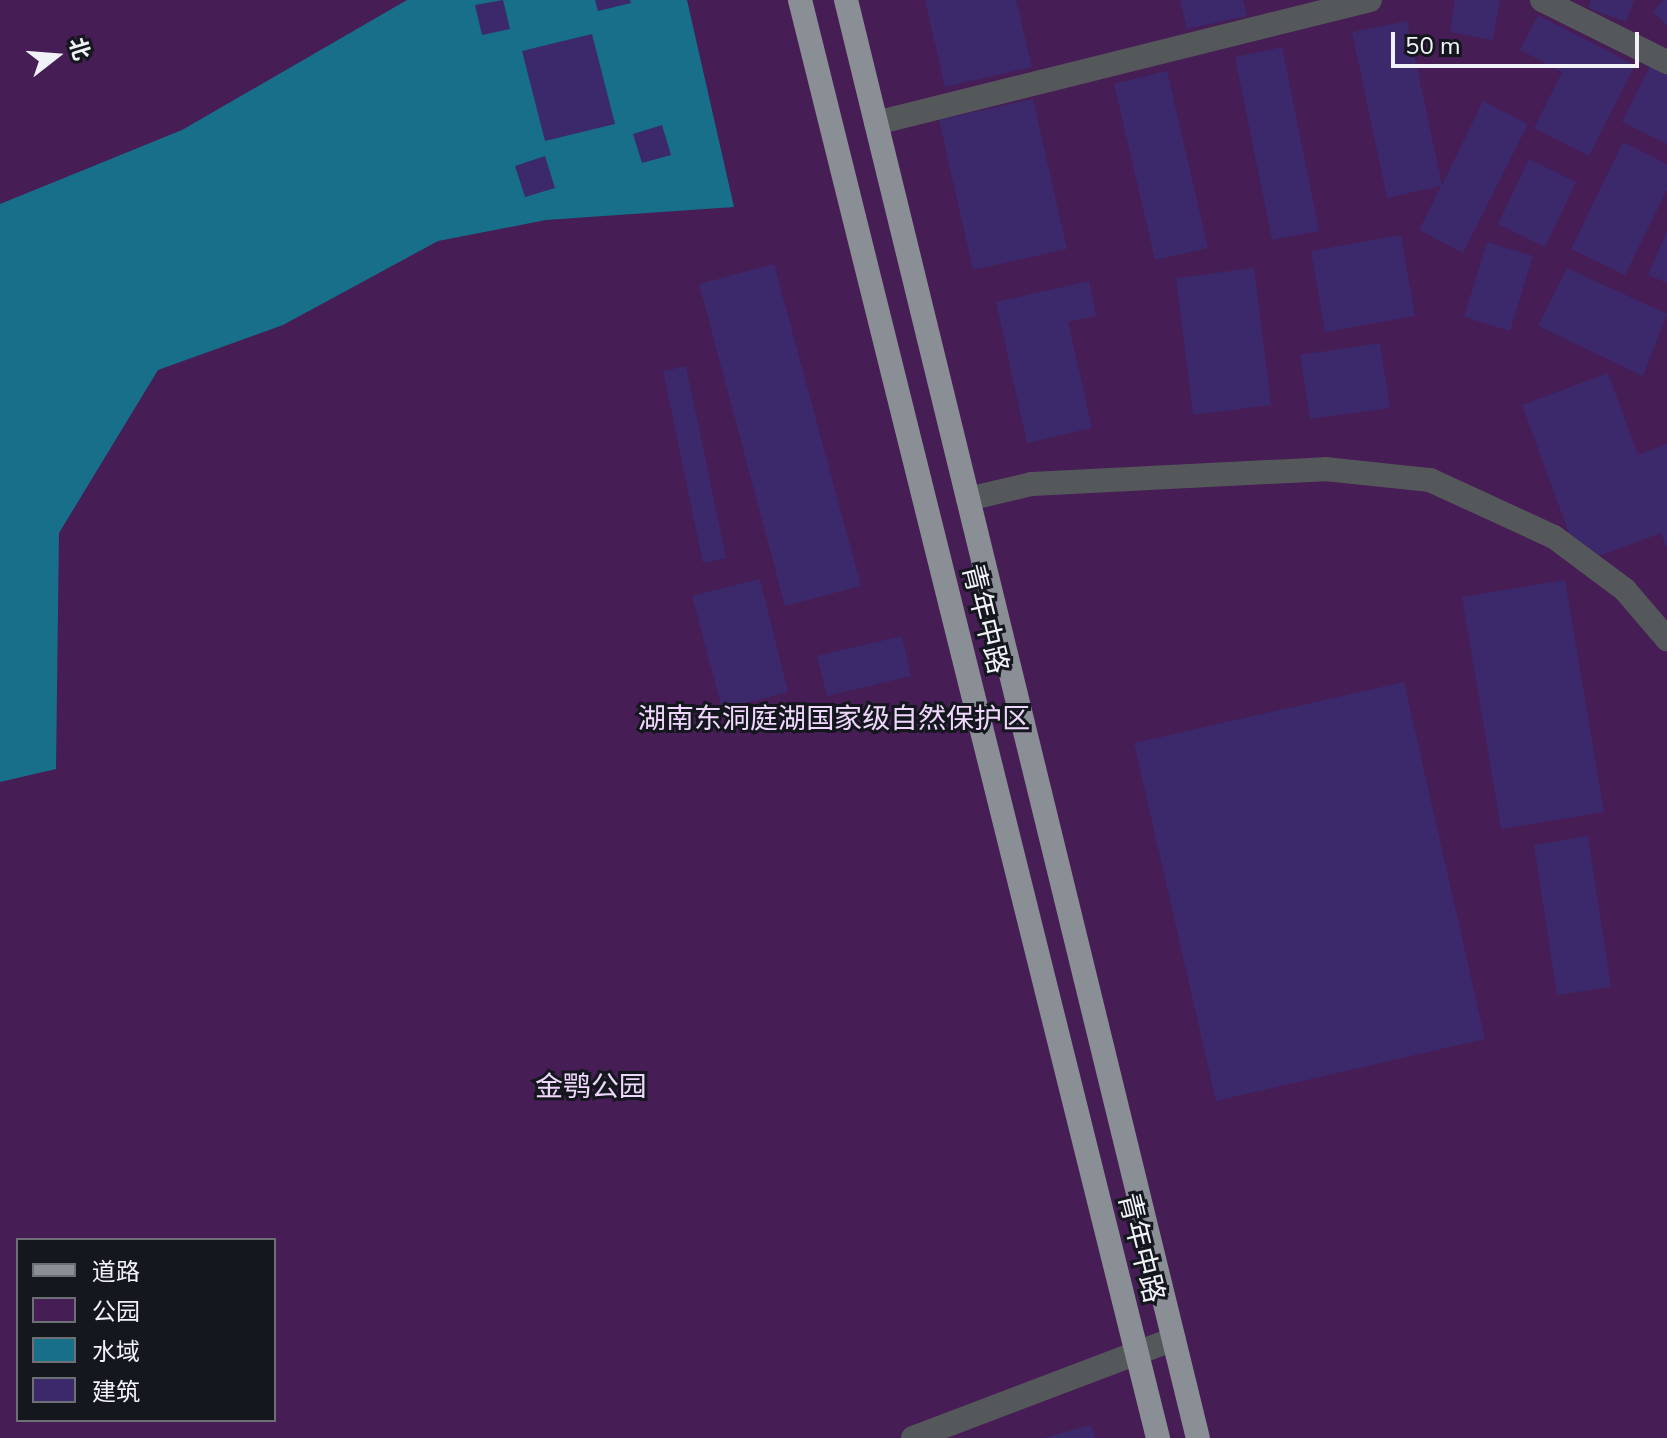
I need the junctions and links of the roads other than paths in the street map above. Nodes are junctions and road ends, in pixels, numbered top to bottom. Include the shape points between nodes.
1 (800, 0) edge
2 (846, 0) edge
3 (1370, 0) edge
4 (1542, 0) edge
5 (1667, 62) edge
6 (876, 123) junction
7 (968, 499) junction
8 (1667, 639) edge
9 (1174, 1339) junction
10 (1137, 1353) junction
11 (913, 1438) edge
12 (1158, 1438) edge
13 (1198, 1438) edge

1 - 10 main road, 青年中路
2 - 6 main road, 青年中路
3 - 6 street
4 - 5 street
6 - 7 main road, 青年中路
7 - 8 street via 1032,484 1325,469 1430,480 1554,537 1625,590
7 - 9 main road, 青年中路
9 - 10 street
9 - 13 main road, 青年中路
10 - 11 street
10 - 12 main road, 青年中路

